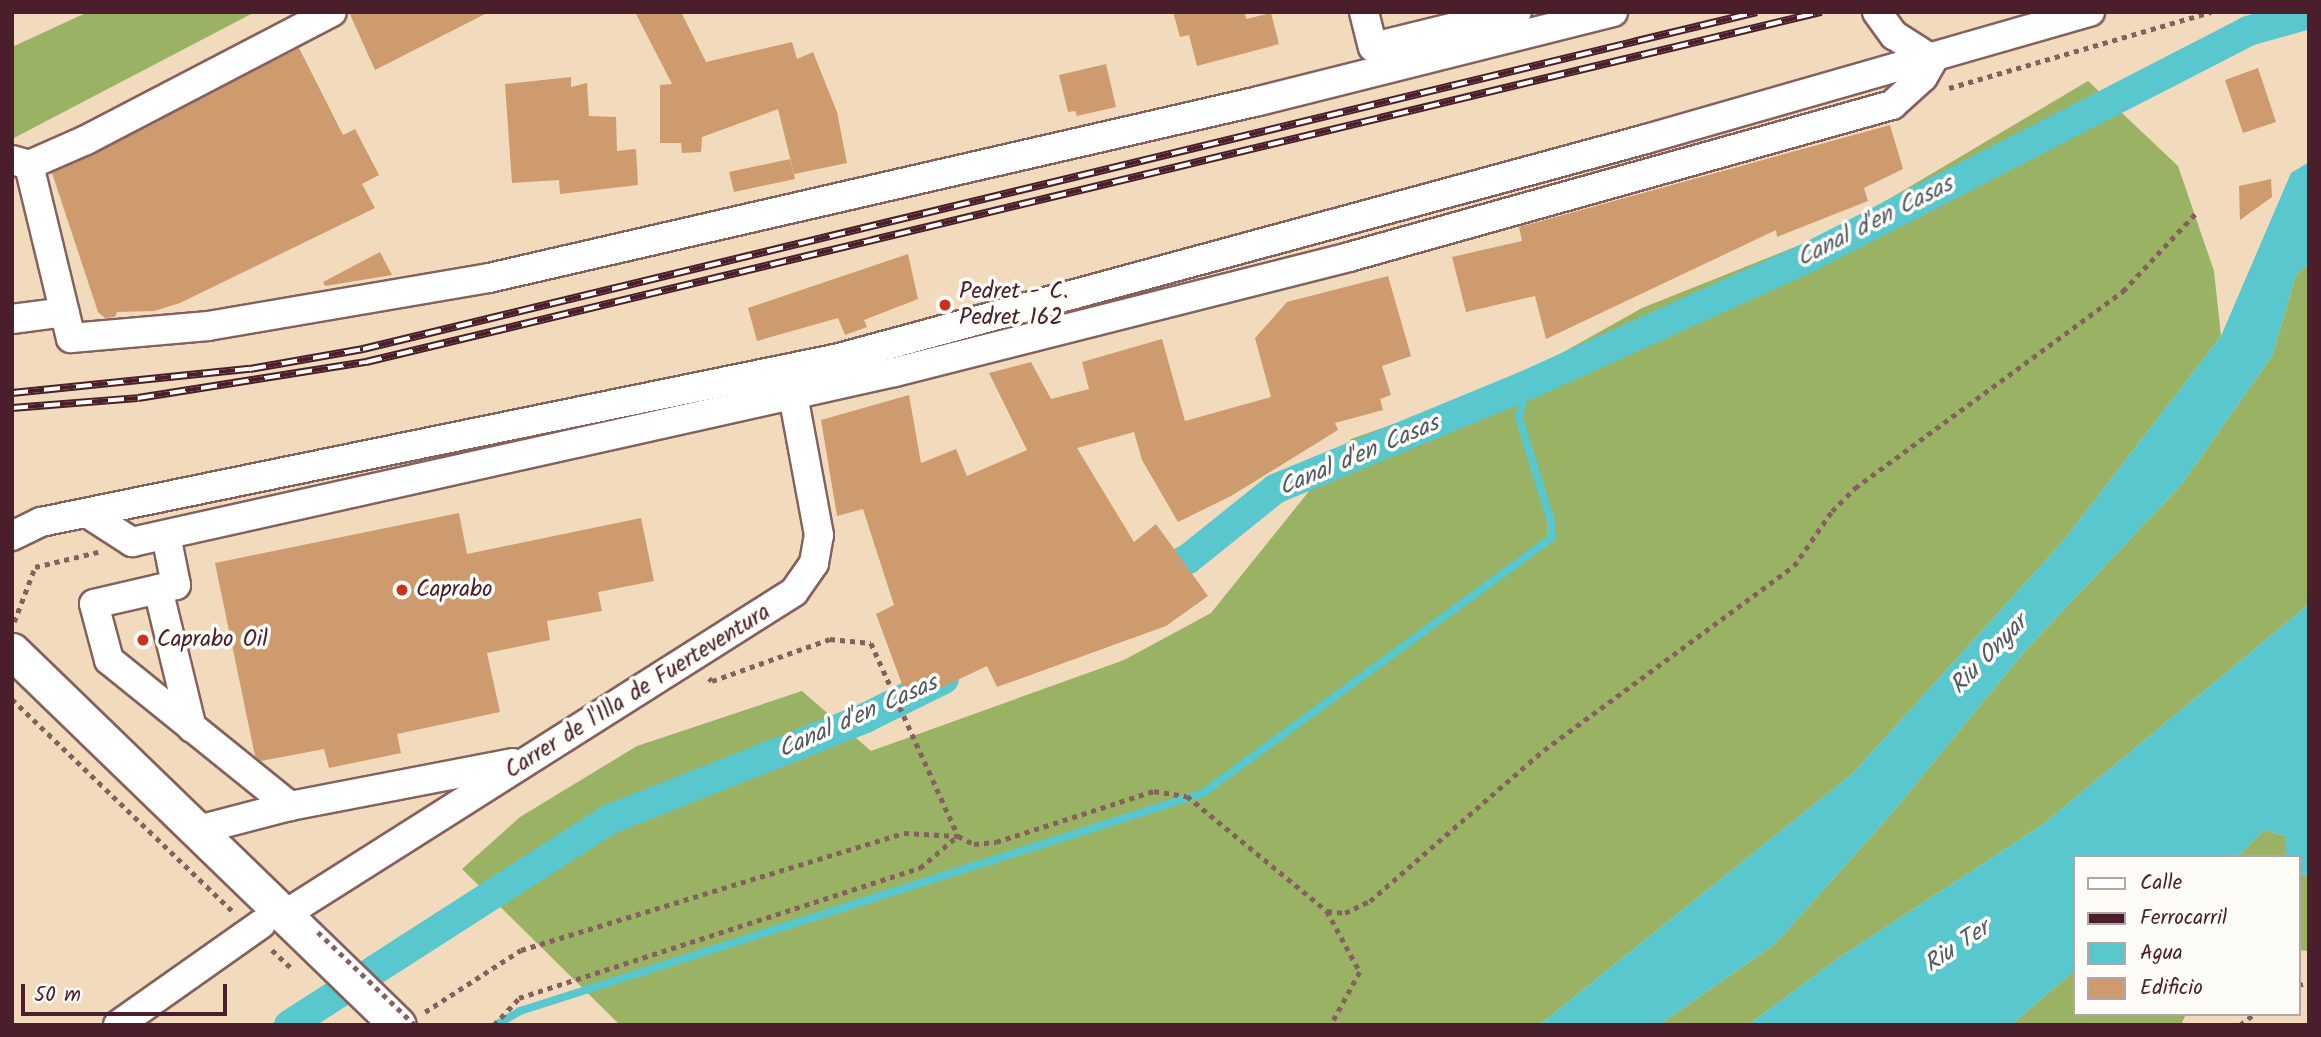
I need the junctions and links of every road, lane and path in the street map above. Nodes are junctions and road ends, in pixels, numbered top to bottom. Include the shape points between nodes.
1 (332, 12) edge
2 (1364, 12) edge
3 (1517, 12) edge
4 (1613, 12) edge
5 (1877, 12) edge
6 (2090, 12) edge
7 (2211, 12) edge
8 (1376, 59) junction
9 (1933, 60) junction
10 (1952, 87) dead end
11 (20, 162) edge
12 (2196, 213) dead end
13 (65, 312) junction
14 (12, 319) edge
15 (791, 382) junction
16 (88, 513) junction
17 (12, 517) edge
18 (41, 522) junction
19 (166, 535) junction
20 (12, 536) edge
21 (100, 552) dead end
22 (158, 589) junction
23 (12, 626) edge
24 (12, 651) edge
25 (687, 661) junction
26 (12, 685) edge
27 (12, 699) edge
28 (192, 728) junction
29 (530, 760) junction
30 (290, 806) junction
31 (198, 830) junction
32 (958, 836) junction
33 (1327, 911) junction
34 (285, 932) junction
35 (118, 1025) edge
36 (365, 1025) edge
37 (398, 1025) edge
38 (404, 1025) edge
39 (415, 1025) edge
40 (494, 1025) edge
41 (1331, 1025) edge

1 - 11 street via 86,140
2 - 8 street
3 - 8 street
4 - 8 street
5 - 9 street via 1894,35
6 - 9 street
7 - 10 path
8 - 13 street via 489,278 208,326 71,338
9 - 15 street via 1923,77 1892,105 1349,257
11 - 13 street
12 - 33 path via 2123,291 1852,491 1832,511 1794,566 1544,750 1369,901 1345,913
13 - 14 street
15 - 16 street
15 - 19 street
15 - 25 street, Carrer de l'Illa de Fuerteventura via 818,519 819,551 782,601
16 - 18 street
16 - 19 street via 132,542
17 - 18 street
18 - 20 street
19 - 22 street via 176,585
21 - 23 path via 35,566
22 - 28 street
22 - 28 street via 94,604 110,660
24 - 31 main road
25 - 29 street, Carrer de l'Illa de Fuerteventura
25 - 32 path via 712,681 830,639 871,643
26 - 34 main road
27 - 34 path
28 - 30 street
29 - 30 street
29 - 34 street, Carrer de l'Illa de Fuerteventura
30 - 31 street
31 - 34 main road
32 - 33 path via 966,842 988,844 1138,795 1156,791 1186,796
32 - 38 path via 904,833 521,950
32 - 40 path via 920,868 519,998
33 - 41 path via 1360,972
34 - 35 street, Carrer de l'Illa de Fuerteventura
34 - 36 main road
34 - 37 main road
34 - 39 path, bridge

